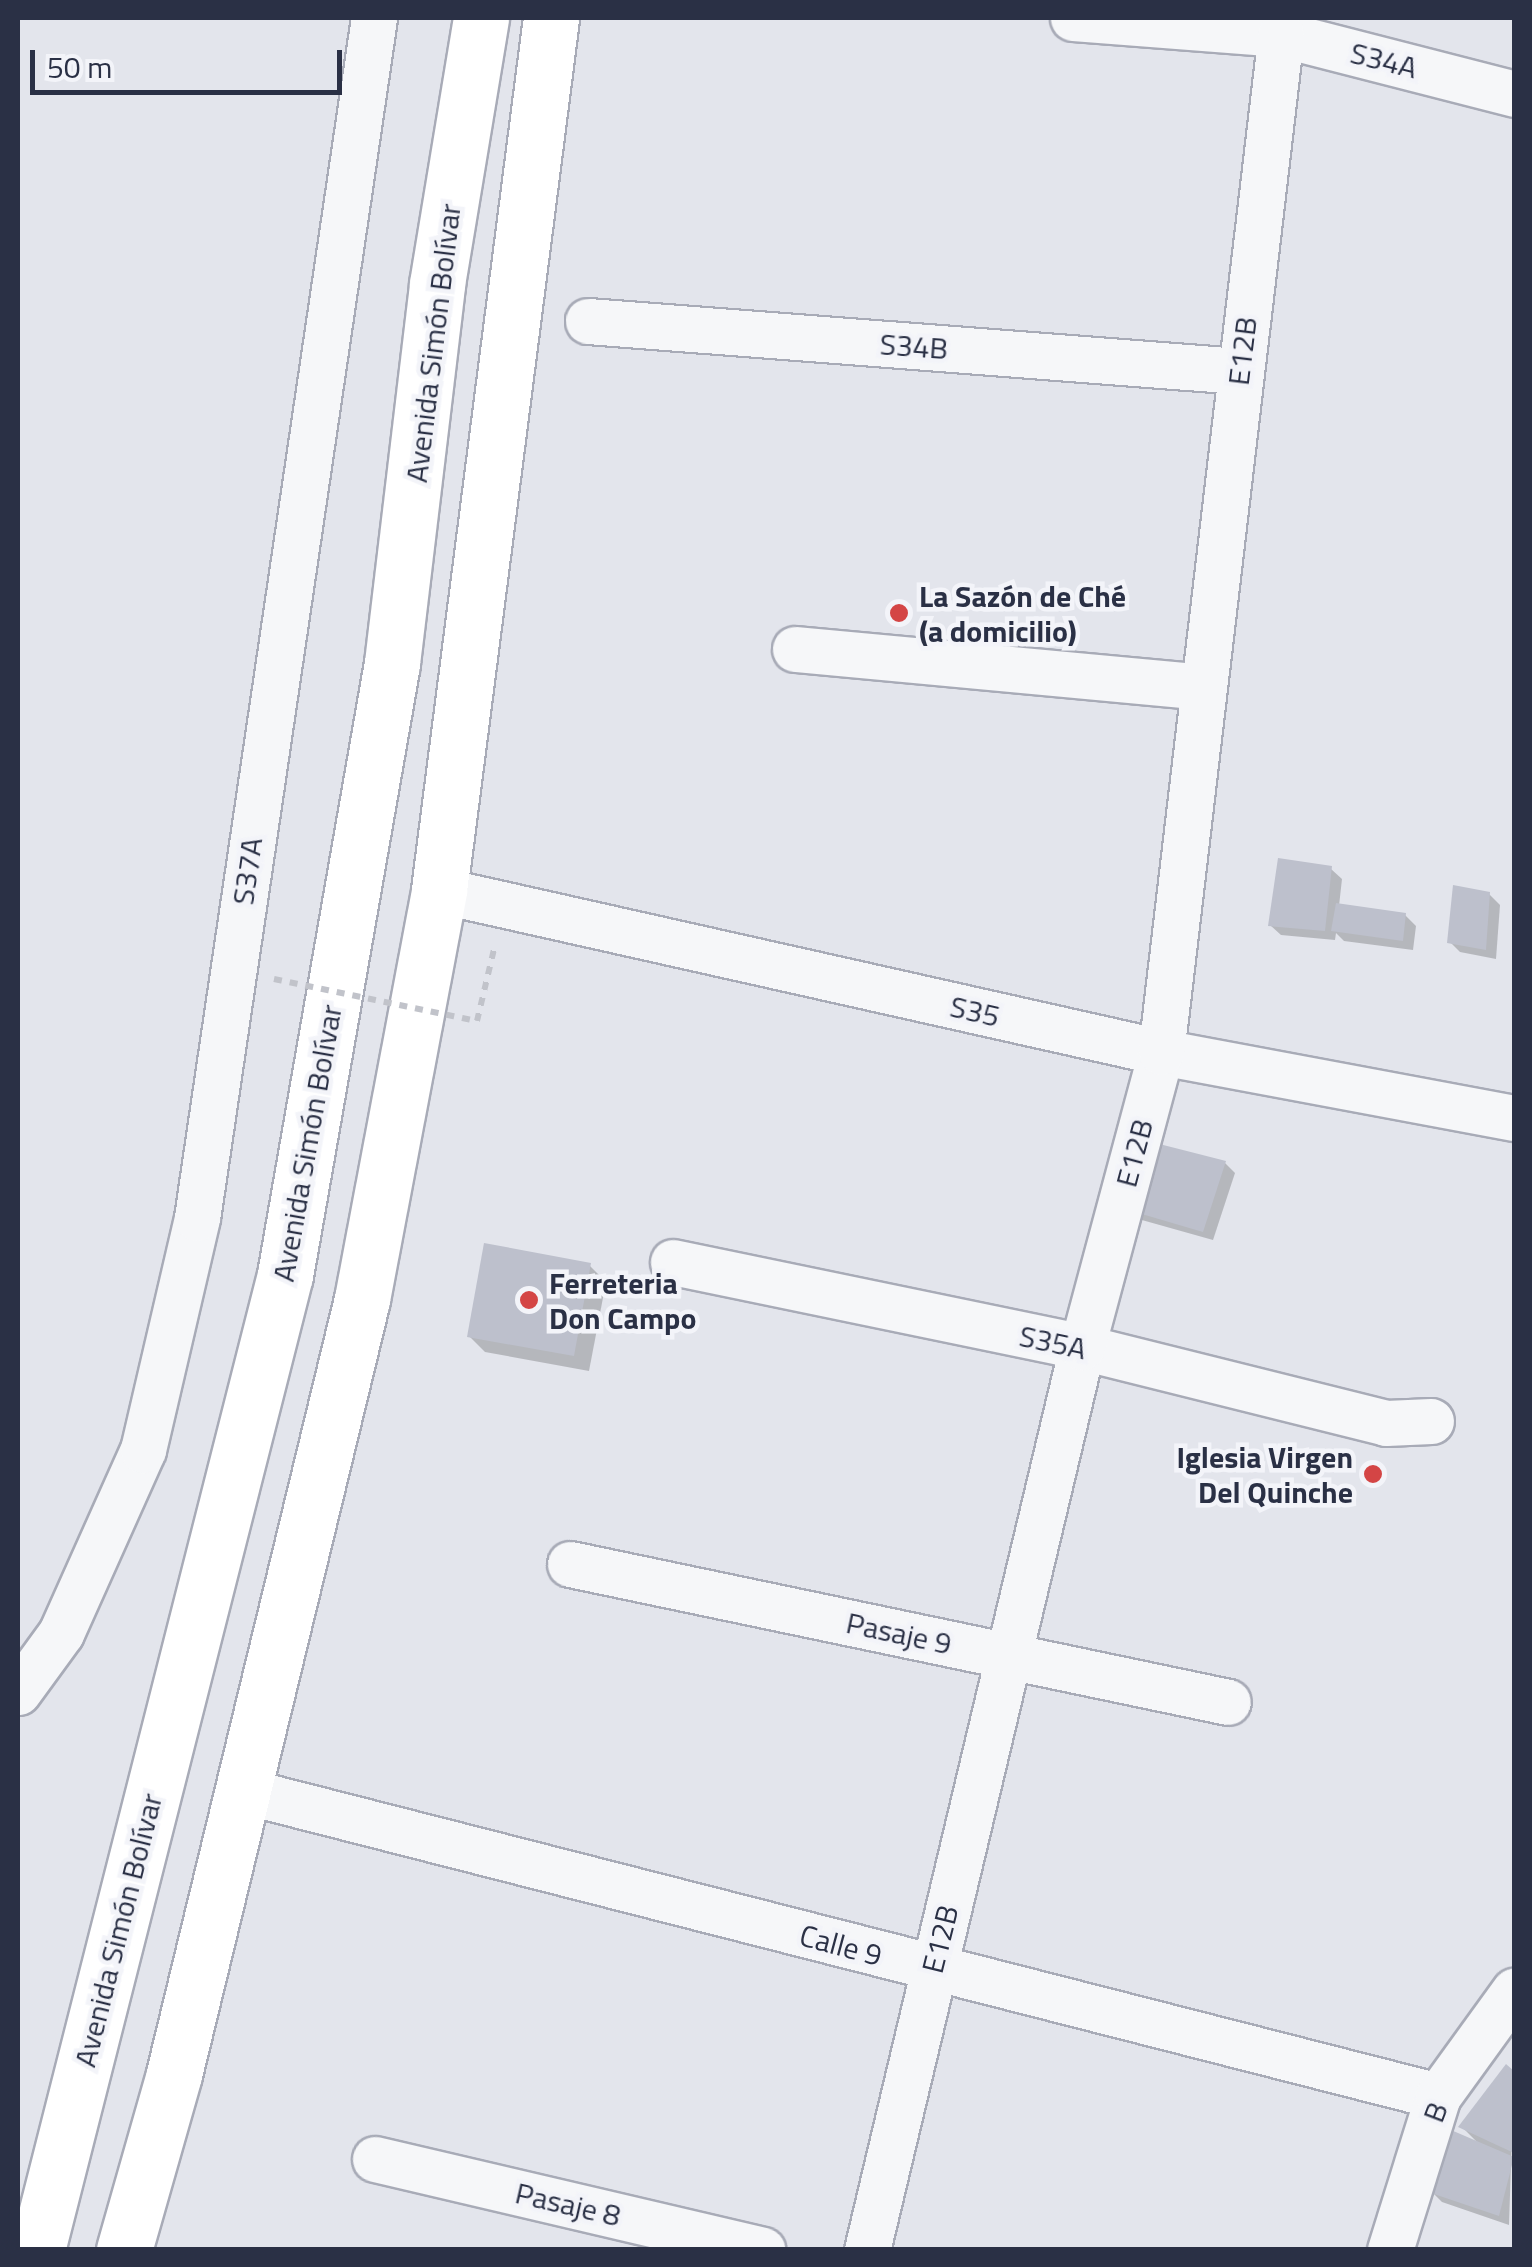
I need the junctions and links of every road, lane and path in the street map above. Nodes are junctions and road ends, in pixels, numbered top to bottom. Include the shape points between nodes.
1 (374, 18) edge
2 (481, 18) edge
3 (551, 18) edge
4 (1073, 18) edge
5 (1221, 22) edge
6 (1281, 34) junction
7 (1514, 94) edge
8 (588, 321) dead end
9 (1239, 371) junction
10 (796, 649) dead end
11 (1201, 687) junction
12 (439, 890) junction
13 (492, 952) dead end
14 (274, 979) dead end
15 (1161, 1052) junction
16 (1514, 1118) edge
17 (673, 1262) dead end
18 (1082, 1347) junction
19 (1431, 1421) dead end
20 (570, 1564) dead end
21 (1009, 1656) junction
22 (18, 1692) edge
23 (1228, 1702) dead end
24 (244, 1790) junction
25 (933, 1969) junction
26 (1514, 1991) edge
27 (1438, 2096) junction
28 (375, 2159) dead end
29 (36, 2250) edge
30 (124, 2250) edge
31 (762, 2250) edge
32 (867, 2250) edge
33 (1390, 2250) edge

1 - 22 street, S37A via 197,1218 142,1450 61,1633
2 - 29 highway, Avenida Simón Bolívar via 438,284 392,662 285,1275
3 - 12 highway
4 - 5 street, S34A
5 - 6 street, S34A
6 - 7 street, S34A
6 - 9 street, E12B
8 - 9 street, S34B
9 - 11 street, E12B
10 - 11 street
11 - 15 street, E12B
12 - 15 street, S35
12 - 24 highway via 362,1299
13 - 14 path, bridge via 477,1021
15 - 16 street, S35
15 - 18 street, E12B
17 - 18 street, S35A
18 - 19 street, S35A via 1386,1423
18 - 21 street, E12B
20 - 21 street, Pasaje 9
21 - 23 street, Pasaje 9
21 - 25 street, E12B
24 - 25 street, Calle 9
24 - 30 highway
25 - 27 street, Calle 9
25 - 32 street, E12B
26 - 27 street, B
27 - 33 street, B
28 - 31 street, Pasaje 8

